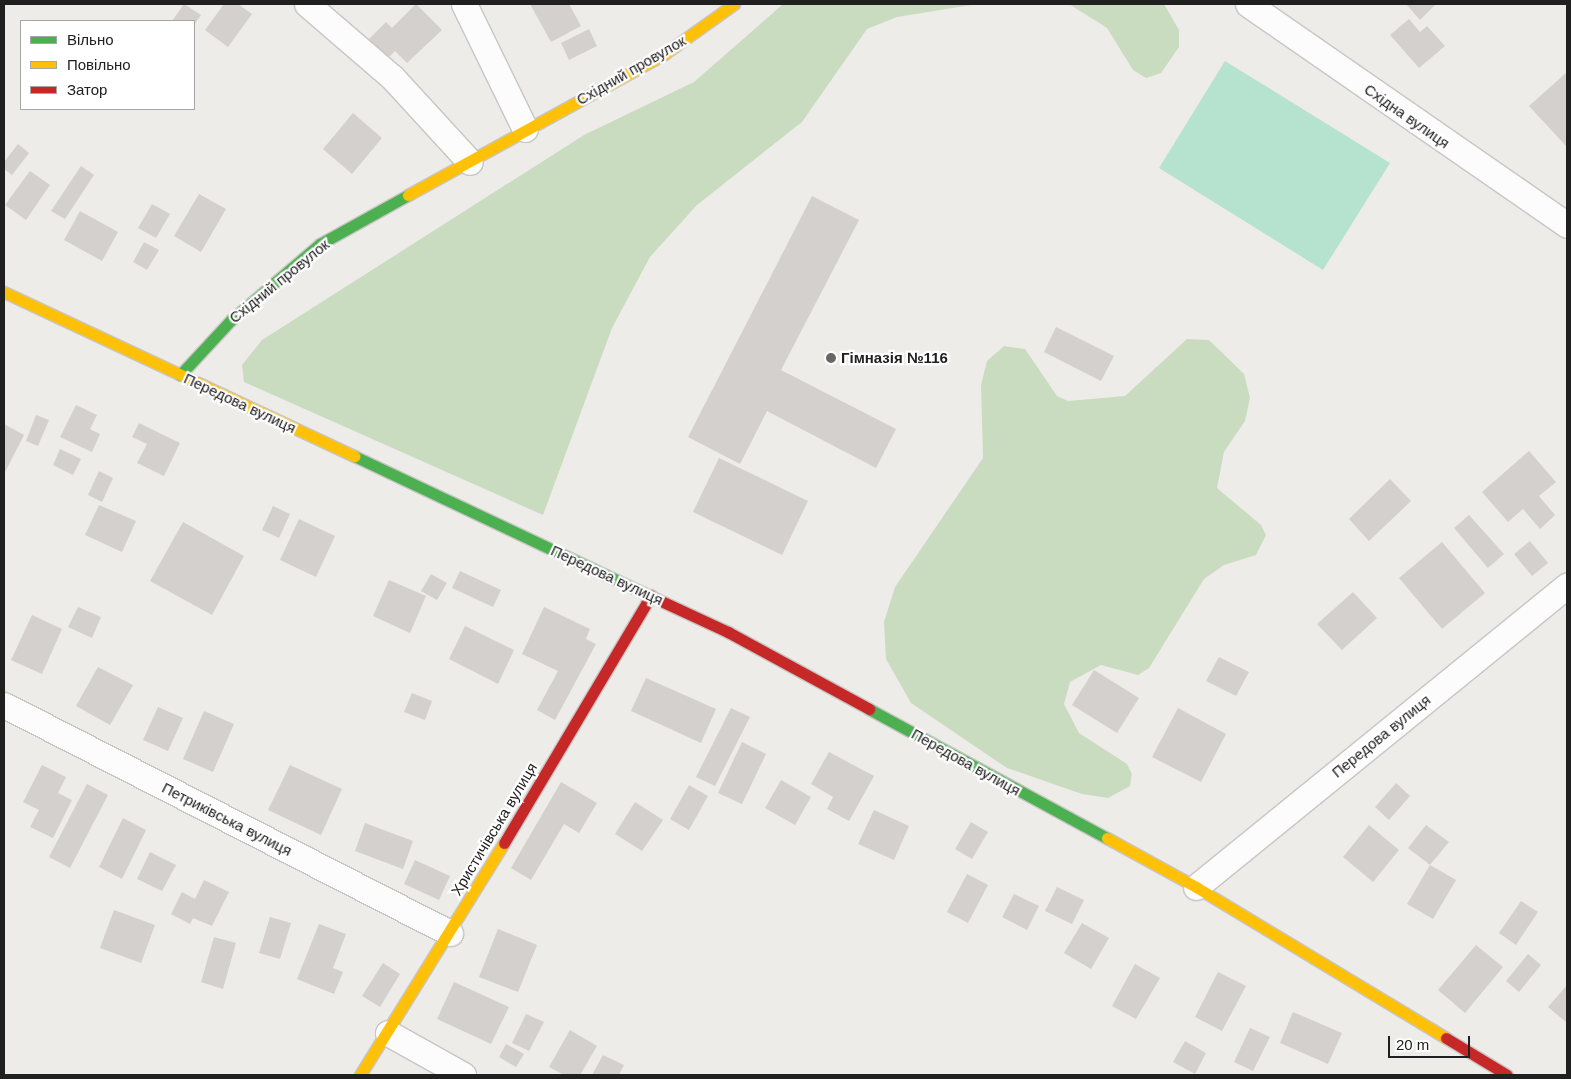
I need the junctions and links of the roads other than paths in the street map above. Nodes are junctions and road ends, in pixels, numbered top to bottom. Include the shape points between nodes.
1 (307, 4) edge
2 (464, 4) edge
3 (734, 4) edge
4 (1248, 4) edge
5 (525, 129) junction
6 (470, 162) junction
7 (1567, 225) edge
8 (4, 292) edge
9 (180, 375) junction
10 (1567, 585) edge
11 (651, 595) junction
12 (4, 704) edge
13 (1196, 887) junction
14 (450, 933) junction
15 (388, 1033) junction
16 (360, 1075) edge
17 (463, 1075) edge
18 (1507, 1075) edge

1 - 6 street via 392,77
2 - 5 street
3 - 5 street, Східний провулок via 664,54
4 - 7 street, Східна вулиця
5 - 6 street, Східний провулок
6 - 9 street, Східний провулок via 320,244 231,320
8 - 9 street, Передова вулиця
9 - 11 street, Передова вулиця
10 - 13 street, Передова вулиця
11 - 13 street, Передова вулиця via 737,637
11 - 14 street, Христичівська вулиця
12 - 14 street, Петриківська вулиця
13 - 18 street, Передова вулиця
14 - 15 street, Христичівська вулиця
15 - 16 street, Христичівська вулиця
15 - 17 street

